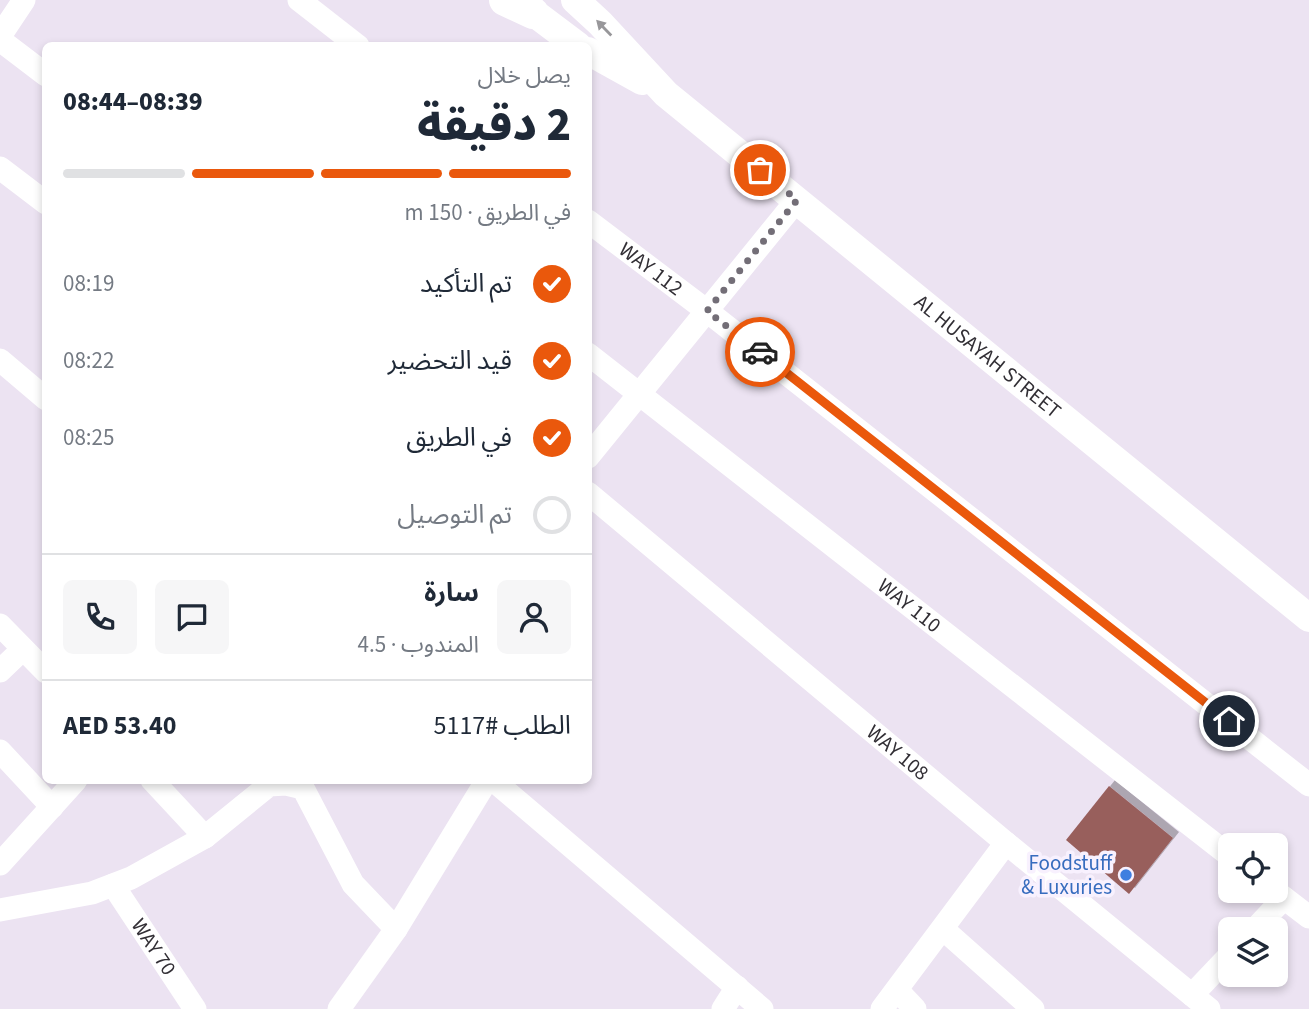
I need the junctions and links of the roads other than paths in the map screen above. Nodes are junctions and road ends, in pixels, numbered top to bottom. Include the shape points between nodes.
1 (24, 0) edge
2 (299, 0) edge
3 (505, 0) edge
4 (575, 0) edge
5 (525, 7) edge
6 (0, 38) edge
7 (353, 42) edge
8 (573, 42) edge
9 (592, 53) edge
10 (42, 72) edge
11 (666, 94) junction
12 (0, 168) edge
13 (42, 200) edge
14 (797, 200) junction
15 (592, 224) edge
16 (707, 311) junction
17 (592, 357) edge
18 (0, 360) edge
19 (42, 392) edge
20 (639, 394) junction
21 (592, 452) edge
22 (592, 496) edge
23 (1309, 618) edge
24 (0, 625) edge
25 (23, 649) junction
26 (42, 668) edge
27 (0, 671) edge
28 (0, 751) edge
29 (72, 784) edge
30 (156, 784) edge
31 (485, 784) edge
32 (498, 784) edge
33 (1309, 785) edge
34 (52, 807) junction
35 (205, 837) junction
36 (1006, 843) junction
37 (1218, 847) edge
38 (0, 864) edge
39 (113, 885) junction
40 (1288, 900) edge
41 (0, 910) edge
42 (1309, 917) edge
43 (396, 929) junction
44 (943, 929) junction
45 (1218, 974) edge
46 (737, 987) junction
47 (897, 990) junction
48 (1200, 1002) edge
49 (195, 1009) edge
50 (339, 1009) edge
51 (723, 1009) edge
52 (762, 1009) edge
53 (882, 1009) edge
54 (915, 1009) edge
55 (1032, 1009) edge

1 - 6 street
2 - 7 street
3 - 5 main road
11 -> 4 street, AL HUSAYAH STREET
5 - 8 street
6 - 10 street
9 - 11 street, AL HUSAYAH STREET
11 - 14 street, AL HUSAYAH STREET
12 - 13 street
14 - 16 street
14 - 23 street, AL HUSAYAH STREET
15 - 16 street, WAY 112
16 - 20 street
16 - 33 street, WAY 112
17 - 20 street, WAY 110
18 - 19 street
20 - 21 street
20 - 37 street, WAY 110
22 - 36 street, WAY 108
24 - 25 street
25 - 26 street
25 - 27 street
28 - 34 street
29 - 34 street
30 - 35 street
31 - 43 street
32 - 46 street
34 - 38 street
35 - 39 street
35 - 43 street via 269,785 303,788 353,884
36 - 44 street
36 - 48 street, WAY 108
39 - 41 street
39 - 49 street, WAY 70
40 - 42 street
43 - 50 street
44 - 47 street
44 - 55 street
45 - 48 street
46 - 51 street
46 - 52 street
47 - 53 street
47 - 54 street

